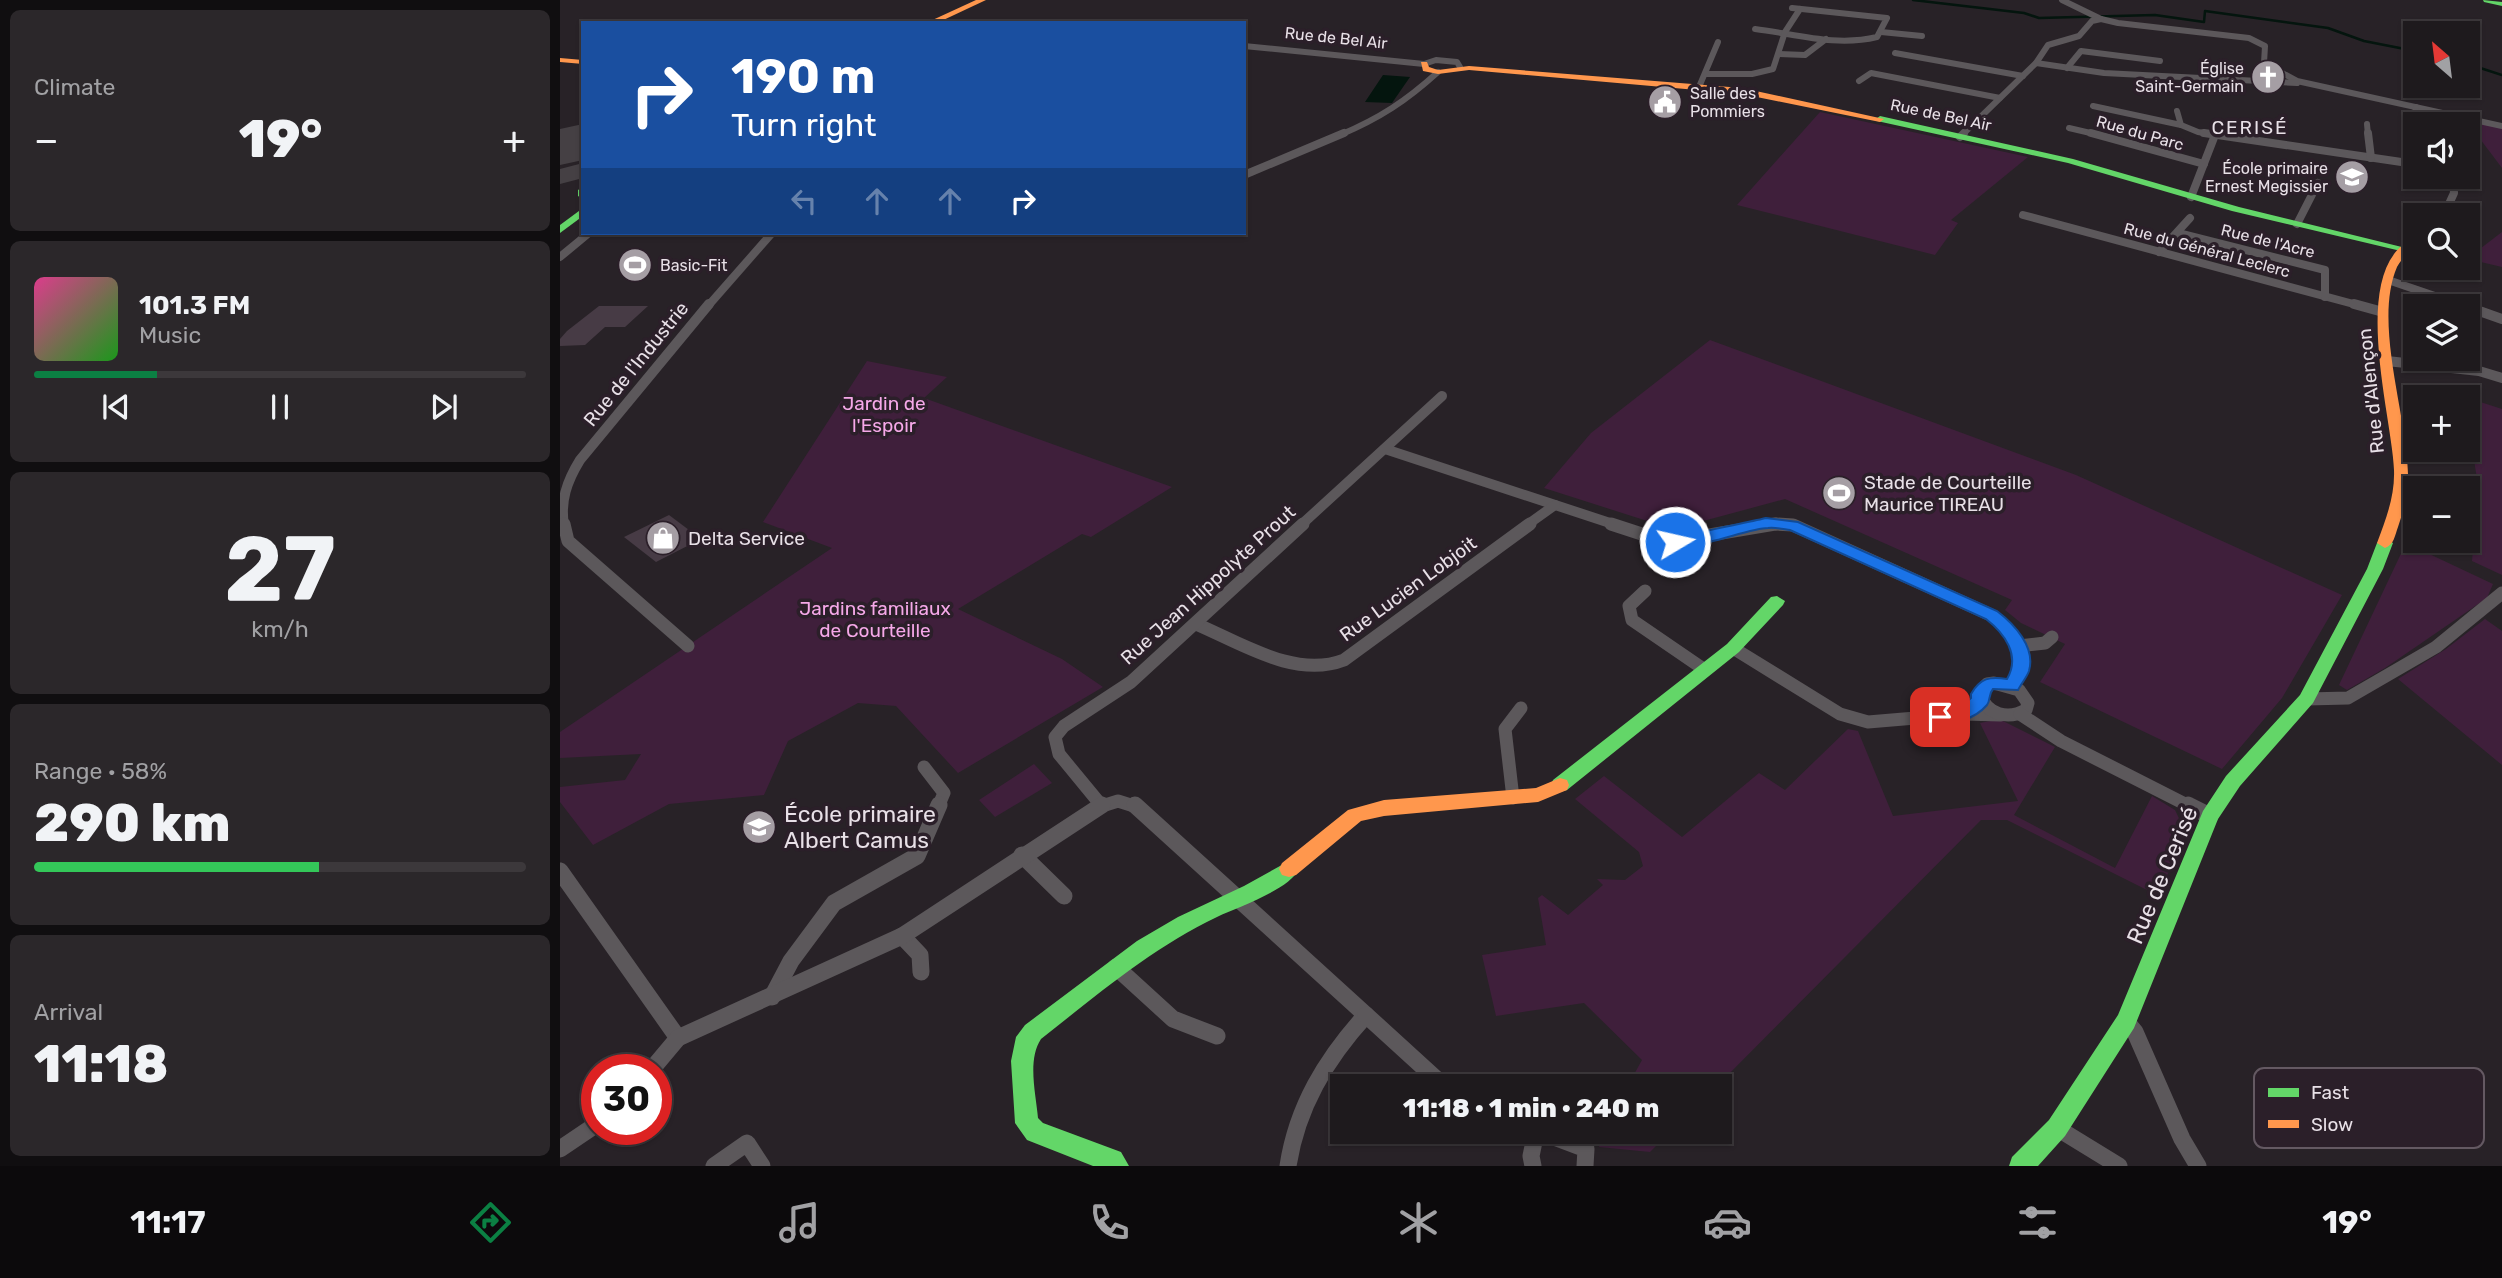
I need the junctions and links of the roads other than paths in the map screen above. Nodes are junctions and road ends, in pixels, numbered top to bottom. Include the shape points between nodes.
1 (982, 0) edge
2 (2062, 0) edge
3 (2487, 0) edge
4 (2501, 1) edge
5 (1792, 8) dead end
6 (1800, 9) junction
7 (2101, 19) junction
8 (935, 21) edge
9 (1755, 29) dead end
10 (1784, 32) junction
11 (1881, 32) junction
12 (1922, 36) dead end
13 (1826, 39) junction
14 (1718, 43) dead end
15 (1246, 46) edge
16 (1895, 53) dead end
17 (1779, 54) junction
18 (560, 60) edge
19 (2160, 61) dead end
20 (581, 62) edge
21 (2036, 63) junction
22 (1431, 68) junction
23 (2067, 68) junction
24 (2023, 76) junction
25 (1702, 80) junction
26 (1860, 81) dead end
27 (2304, 82) junction
28 (2000, 98) junction
29 (2093, 106) dead end
30 (2416, 107) junction
31 (2177, 111) dead end
32 (2415, 112) edge
33 (2367, 124) dead end
34 (2181, 125) junction
35 (2502, 126) edge
36 (2069, 128) dead end
37 (2216, 135) junction
38 (1960, 137) junction
39 (2371, 158) junction
40 (2403, 162) edge
41 (2204, 164) junction
42 (1246, 174) edge
43 (2318, 183) dead end
44 (2191, 197) junction
45 (581, 213) edge
46 (2023, 215) dead end
47 (2190, 218) dead end
48 (2297, 223) junction
49 (560, 230) edge
50 (2178, 233) junction
51 (587, 235) edge
52 (770, 235) edge
53 (2403, 244) edge
54 (2159, 252) junction
55 (2403, 253) edge
56 (560, 257) edge
57 (2388, 280) junction
58 (2428, 294) edge
59 (2325, 297) junction
60 (2383, 312) junction
61 (2480, 312) edge
62 (2502, 319) edge
63 (2387, 361) junction
64 (2502, 378) edge
65 (1443, 396) dead end
66 (1385, 449) junction
67 (1555, 505) junction
68 (2389, 532) joint
69 (1645, 591) dead end
70 (2502, 593) edge
71 (1777, 601) dead end
72 (1196, 624) junction
73 (2052, 637) dead end
74 (688, 646) dead end
75 (2019, 646) junction
76 (1733, 648) junction
77 (1705, 670) junction
78 (2012, 686) junction
79 (2307, 699) junction
80 (1981, 700) junction
81 (1521, 708) dead end
82 (1963, 714) junction
83 (2020, 714) junction
84 (2001, 715) junction
85 (924, 767) dead end
86 (1513, 798) junction
87 (1101, 805) junction
88 (2210, 816) junction
89 (1021, 855) junction
90 (560, 871) edge
91 (1065, 895) dead end
92 (1236, 897) junction
93 (902, 936) junction
94 (1116, 967) junction
95 (921, 972) dead end
96 (772, 997) junction
97 (1366, 1015) junction
98 (2126, 1021) junction
99 (1217, 1036) dead end
100 (678, 1038) junction
101 (665, 1054) edge
102 (1431, 1074) edge
103 (2057, 1128) junction
104 (581, 1135) edge
105 (1534, 1144) edge
106 (1572, 1144) edge
107 (560, 1149) edge
108 (714, 1166) edge
109 (762, 1166) edge
110 (1117, 1166) edge
111 (1288, 1166) edge
112 (1533, 1166) edge
113 (1585, 1166) edge
114 (2021, 1166) edge
115 (2119, 1166) edge
116 (2198, 1166) edge

1 - 8 main road
2 - 7 street
3 - 4 main road
5 - 6 street
6 - 10 street
6 - 11 street via 1887,18
7 - 21 street via 2092,21 2079,38 2048,45
7 - 27 street via 2249,38 2265,47 2264,63
9 - 10 street
10 - 13 street
10 - 17 street
11 - 12 street
11 - 13 street via 1868,40
13 - 17 street via 1805,55
14 - 25 street
15 - 22 street, Rue de Bel Air
16 - 24 street
17 - 25 street via 1769,72
18 - 20 main road
19 - 23 street via 2081,51
21 - 23 street
21 - 24 street
22 - 25 main road, Rue de Bel Air
22 - 42 street via 1409,98 1379,118
23 - 27 street
24 - 28 street
25 - 38 main road, Rue de Bel Air
26 - 28 street via 1871,73
27 - 30 street
28 - 38 street
29 - 34 street
30 - 32 street
30 - 35 street
31 - 34 street
33 - 39 street
34 - 37 street
36 - 41 street, Rue du Parc
37 - 39 street
37 - 41 street, Rue du Parc
38 - 44 main road, Rue de Bel Air
39 - 40 street
41 - 44 street, Rue du Parc
43 - 48 street
44 - 48 main road, Rue de Bel Air
45 - 49 main road
46 - 54 street, Rue du Général Leclerc
47 - 50 street
48 - 53 main road, Rue de Bel Air
50 - 54 street
50 - 59 street, Rue de l'Acre via 2325,270
51 - 56 street
52 - 74 street, Rue de l'Industrie via 580,460 563,495 561,514 568,541
54 - 59 street, Rue du Général Leclerc
55 - 57 main road, Rue d'Alençon
57 - 58 street
57 - 60 main road, Rue d'Alençon
59 - 60 street, Rue du Général Leclerc
60 - 63 main road, Rue d'Alençon
61 - 62 street
63 - 64 street via 2479,371
63 - 68 main road, Rue d'Alençon via 2401,470 2399,505
65 - 66 street, Rue Jean Hippolyte Prout
66 - 67 street
66 - 72 street, Rue Jean Hippolyte Prout
67 - 72 street, Rue Lucien Lobjoit via 1344,660 1328,667 1293,662
67 - 75 street via 1675,542 1766,523 1793,525 1991,615
68 - 79 main road, Rue de Cerisé via 2375,569
69 - 77 street via 1629,606 1632,620
70 - 79 street via 2436,648 2348,698
71 - 76 main road
72 - 87 street, Rue Jean Hippolyte Prout via 1132,682 1055,737 1059,754
73 - 75 street via 2045,643
75 - 78 street via 2021,670
76 - 77 main road
76 - 82 street via 1854,720
77 - 86 main road via 1555,789
78 - 80 street via 1987,684
78 - 83 street via 2028,703
79 - 88 main road, Rue de Cerisé via 2233,781
80 - 82 street
80 - 84 street
81 - 86 street via 1505,729
82 - 84 street
83 - 84 street
83 - 88 street via 2061,741
85 - 96 street via 944,793 918,856 834,903 791,961
86 - 92 main road via 1384,808 1355,815 1275,880
87 - 89 street
87 - 92 street via 1133,804
88 - 98 main road, Rue de Cerisé
89 - 91 street
89 - 93 street
90 - 100 street
92 - 94 main road
92 - 97 street
93 - 95 street via 920,956
93 - 96 street
94 - 99 street via 1173,1019
94 - 110 main road via 1033,1032 1024,1045 1023,1061 1027,1123 1035,1132
96 - 100 street
97 - 102 street
97 - 111 street via 1329,1061 1296,1122
98 - 103 main road, Rue de Cerisé
98 - 116 street
100 - 101 street
103 - 114 main road, Rue de Cerisé
103 - 115 street
104 - 107 street
105 - 112 street
106 - 113 street via 1586,1149
108 - 109 street via 747,1143

